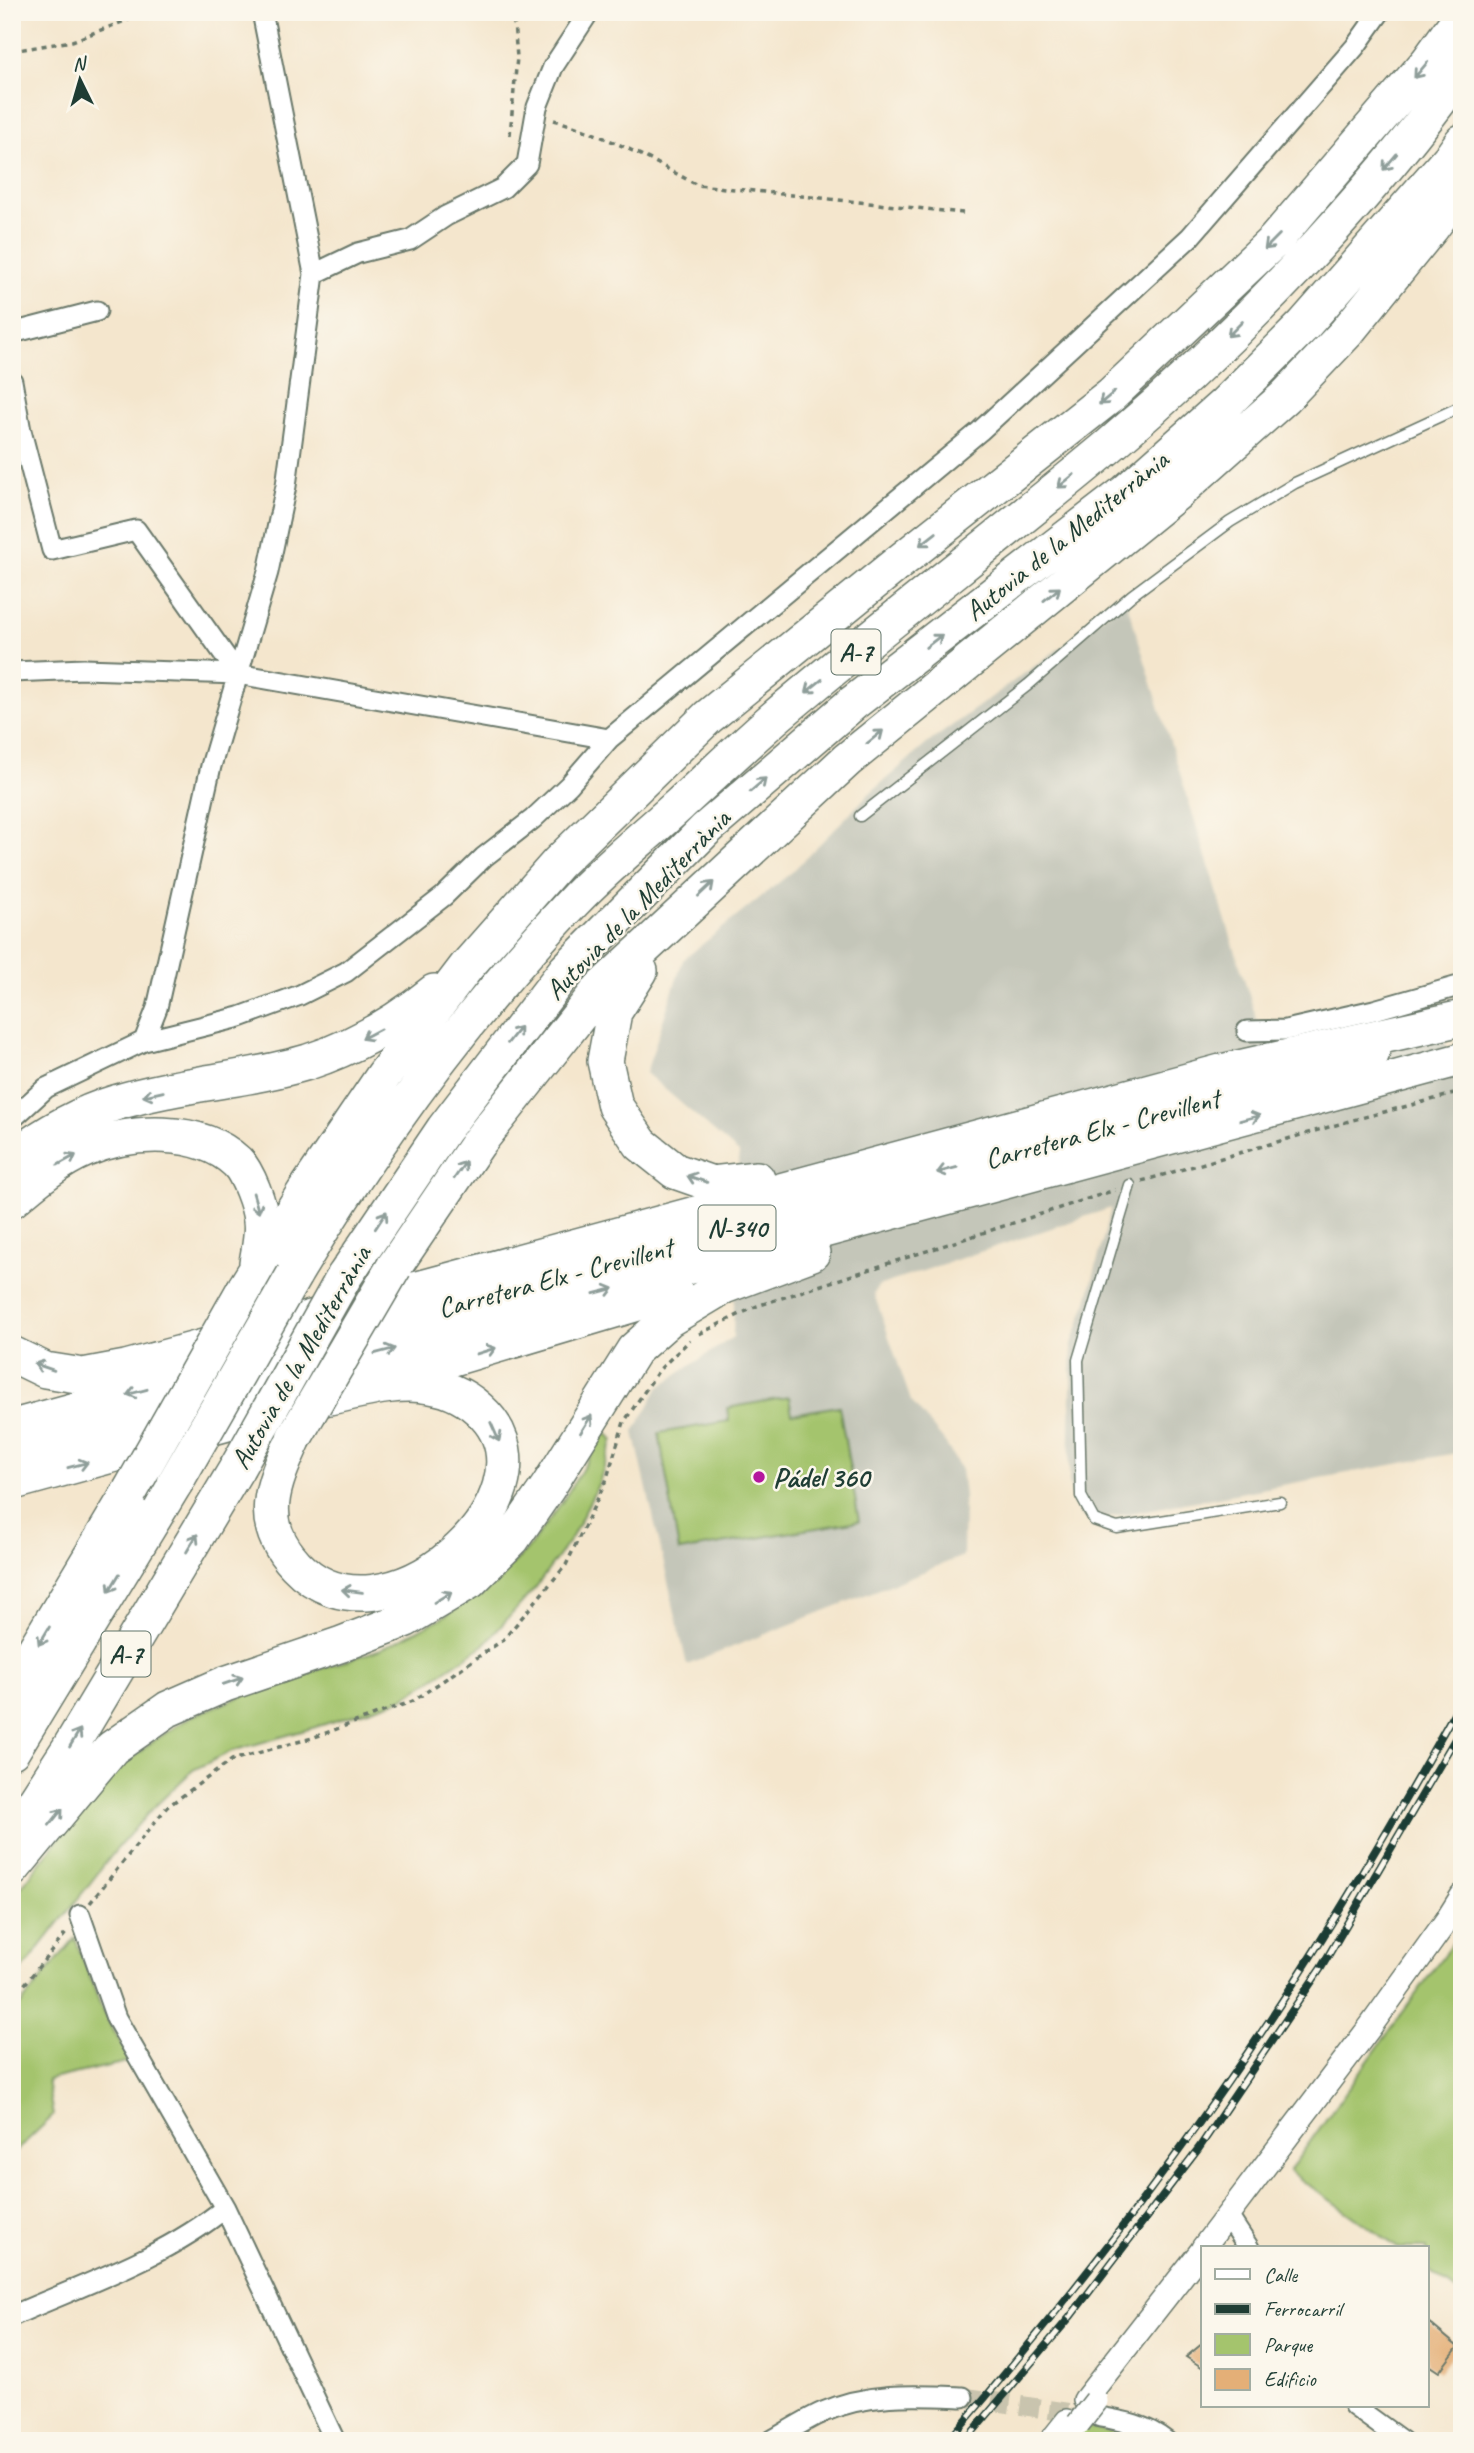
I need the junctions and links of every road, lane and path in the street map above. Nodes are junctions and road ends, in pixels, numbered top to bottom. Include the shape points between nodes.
1 (149, 12) edge
2 (262, 12) edge
3 (513, 12) edge
4 (589, 12) edge
5 (1380, 12) edge
6 (1462, 15) edge
7 (12, 51) edge
8 (1462, 69) edge
9 (535, 115) junction
10 (510, 135) dead end
11 (1462, 142) edge
12 (1462, 186) edge
13 (963, 213) dead end
14 (314, 274) junction
15 (97, 311) dead end
16 (12, 333) edge
17 (12, 381) edge
18 (1462, 407) edge
19 (16, 432) edge
20 (12, 672) edge
21 (238, 674) junction
22 (609, 739) junction
23 (860, 816) dead end
24 (673, 920) junction
25 (467, 966) junction
26 (1462, 985) edge
27 (1462, 1018) edge
28 (1462, 1030) edge
29 (1247, 1031) dead end
30 (144, 1041) junction
31 (1462, 1059) edge
32 (1462, 1092) edge
33 (12, 1119) edge
34 (1212, 1128) junction
35 (1004, 1129) junction
36 (12, 1158) edge
37 (1130, 1185) junction
38 (12, 1200) edge
39 (812, 1253) junction
40 (251, 1279) junction
41 (12, 1354) edge
42 (324, 1398) junction
43 (12, 1426) edge
44 (12, 1455) edge
45 (12, 1484) edge
46 (1280, 1502) dead end
47 (12, 1688) edge
48 (12, 1751) edge
49 (12, 1837) edge
50 (12, 1870) edge
51 (1462, 1896) edge
52 (1462, 1911) edge
53 (80, 1915) junction
54 (12, 2000) edge
55 (225, 2208) junction
56 (1230, 2220) junction
57 (1206, 2246) edge
58 (1215, 2246) edge
59 (1249, 2246) edge
60 (1201, 2252) edge
61 (1201, 2266) edge
62 (12, 2316) edge
63 (963, 2396) tunnel mouth
64 (1093, 2406) junction
65 (1357, 2408) edge
66 (1070, 2429) edge
67 (335, 2441) edge
68 (771, 2441) edge
69 (1051, 2441) edge
70 (1166, 2441) edge
71 (1402, 2441) edge

1 - 7 path via 72,41
2 - 14 street
3 - 10 path via 517,57
4 - 9 street via 553,67
5 - 22 street via 1190,237 980,431
6 -> 25 highway via 1428,62 1266,249 1111,396 708,717 558,863
8 -> 48 highway, Autovia de la Mediterrània / A-7, bridge via 1357,201 1186,376 1110,444 772,720 575,899 464,1025 335,1206 175,1483
9 - 13 path via 576,127 697,185
9 - 14 street via 527,164 503,188 410,240 358,253
49 -> 11 highway, Autovia de la Mediterrània / A-7, bridge via 237,1468 384,1214 566,970 705,830 800,748 1126,492 1225,404 1304,325
24 -> 12 highway via 847,760 1179,491 1285,397 1346,332
14 - 21 street via 286,486 268,572
15 - 16 street
17 - 19 street
18 - 23 lane via 1295,483 1230,522 1132,595 1028,685
19 - 21 street via 52,550 136,530
20 - 21 street via 84,669
21 - 22 street
21 - 30 street via 211,766 157,1008
22 - 30 street via 533,819 346,972 240,1017
35 -> 24 highway via 789,1176 712,1184 675,1171 641,1144 615,1106 605,1061 614,1012
42 -> 24 highway, bridge via 396,1385 428,1385 475,1404 494,1424 502,1447 502,1474 478,1531 455,1555 424,1576 390,1590 354,1594 321,1584 296,1566 276,1538 271,1513 274,1483 294,1438 394,1267 478,1143 601,988
25 -> 36 highway via 370,1036 249,1077 115,1103 74,1119
25 - 40 highway via 384,1075
26 - 29 street via 1286,1030
27 - 35 highway via 1221,1072
28 -> 43 highway, Carretera Elx - Crevillent / N-340
30 - 33 street via 46,1088
34 -> 31 highway, Carretera Elx - Crevillent / N-340
32 - 37 path
34 - 39 highway
44 -> 34 highway, Carretera Elx - Crevillent / N-340
35 -> 41 highway via 126,1368 83,1376 46,1370
37 - 46 lane via 1078,1360 1081,1496 1094,1520 1117,1528
37 - 53 path via 757,1306 691,1338 659,1370 624,1422 606,1481 566,1565 503,1640 413,1701 312,1738 232,1760 167,1807
38 -> 40 highway via 41,1174 87,1149 133,1136 175,1135 216,1147 239,1164 262,1222
42 -> 39 highway
50 -> 39 highway via 112,1748 168,1709 406,1619 470,1581 519,1528 634,1350 669,1319 724,1286
40 -> 47 highway, bridge
45 -> 42 highway
51 - 56 street
52 - 56 street via 1348,2073
53 - 54 path
53 - 55 street via 116,2018
55 - 62 street via 199,2230
55 - 67 street
56 - 57 street
56 - 58 street
56 - 59 street
60 - 64 street
61 - 64 street
63 - 68 street via 905,2394 851,2402 824,2411
64 - 66 street
64 - 70 street via 1154,2431
65 - 71 street
66 - 69 street

